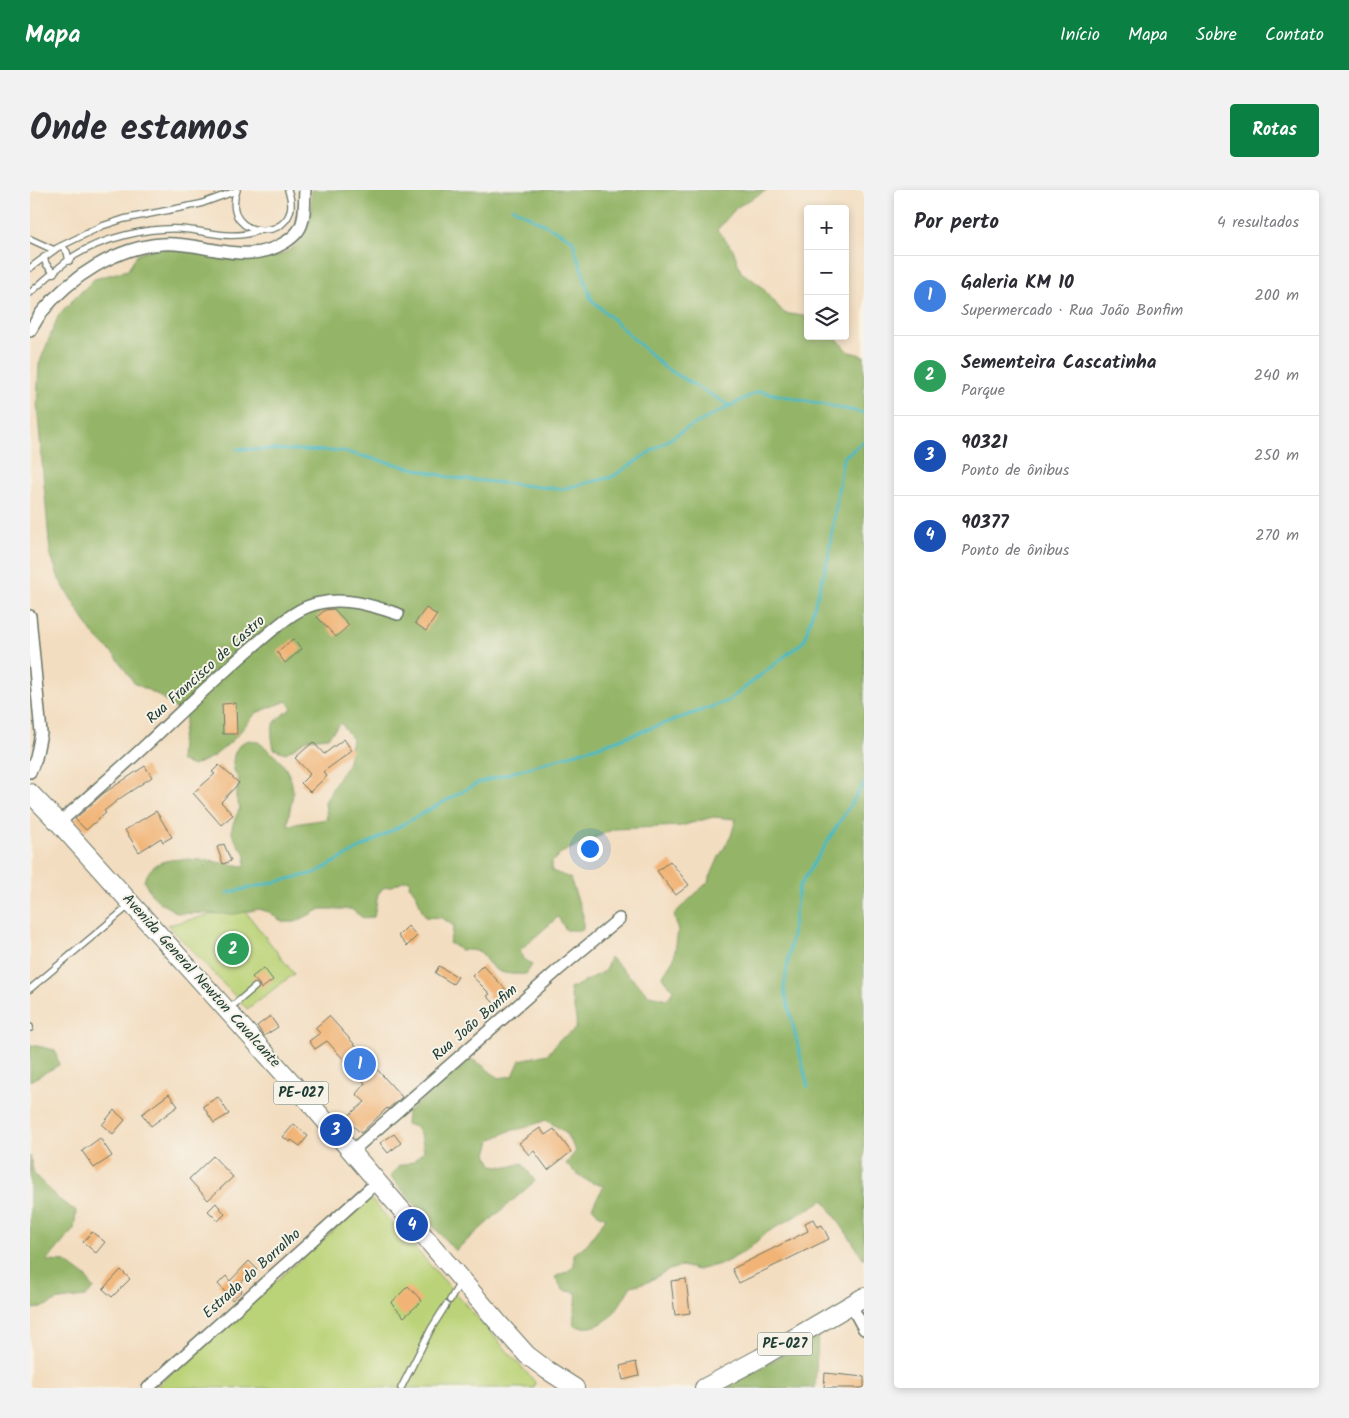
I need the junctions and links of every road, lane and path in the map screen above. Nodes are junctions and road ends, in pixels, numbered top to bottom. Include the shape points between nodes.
1 (288, 190) edge
2 (305, 190) edge
3 (237, 191) edge
4 (257, 231) junction
5 (30, 239) edge
6 (62, 246) junction
7 (54, 250) junction
8 (44, 257) junction
9 (69, 261) junction
10 (30, 268) edge
11 (54, 273) junction
12 (30, 293) edge
13 (30, 331) edge
14 (398, 614) dead end
15 (30, 616) edge
16 (30, 772) edge
17 (30, 793) edge
18 (59, 823) junction
19 (131, 903) junction
20 (619, 919) dead end
21 (256, 987) dead end
22 (30, 990) edge
23 (227, 1011) junction
24 (351, 1152) junction
25 (376, 1182) junction
26 (461, 1281) junction
27 (857, 1301) edge
28 (864, 1329) edge
29 (148, 1388) edge
30 (401, 1388) edge
31 (575, 1388) edge
32 (704, 1388) edge

1 - 4 lane via 291,206 283,223 266,231
2 - 13 street via 304,214 299,230 278,247 243,254 184,244 161,244 112,257 64,290 42,312
3 - 4 lane via 234,204 237,216 245,226
3 - 6 lane via 200,204 102,226
4 - 9 lane via 235,236 179,229 136,233 93,247
5 - 7 lane
6 - 7 lane
6 - 9 lane
7 - 8 lane
8 - 10 lane
8 - 11 lane
9 - 11 lane
11 - 12 lane
14 - 18 street, Rua Francisco de Castro via 336,601 298,611 217,677
15 - 16 street via 41,733
17 - 18 main road, Avenida General Newton Cavalcante / PE-027
18 - 19 main road, Avenida General Newton Cavalcante / PE-027
19 - 22 lane
19 - 23 main road, Avenida General Newton Cavalcante / PE-027
20 - 24 street, Rua João Bonfim
21 - 23 lane
23 - 24 main road, Avenida General Newton Cavalcante / PE-027
24 - 25 main road, Avenida General Newton Cavalcante / PE-027
25 - 26 main road, Avenida General Newton Cavalcante / PE-027
25 - 29 street, Estrada do Borralho
26 - 30 lane via 431,1329
26 - 31 main road, Avenida General Newton Cavalcante / PE-027 via 527,1355
27 - 28 street
27 - 32 main road, PE-027

